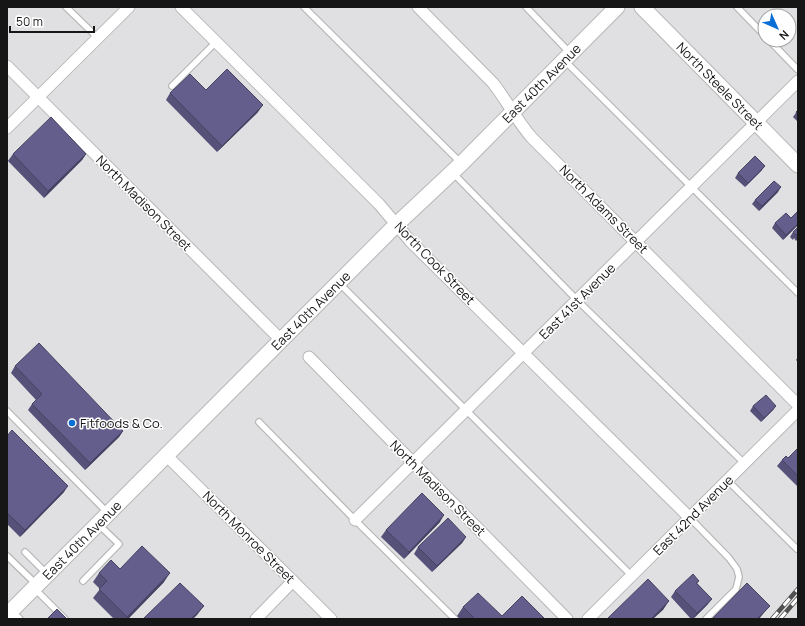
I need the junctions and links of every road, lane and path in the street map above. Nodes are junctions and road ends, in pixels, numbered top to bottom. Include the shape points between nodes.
1 (66, 7) edge
2 (129, 7) edge
3 (181, 7) edge
4 (304, 7) edge
5 (418, 7) edge
6 (526, 7) edge
7 (616, 7) edge
8 (642, 7) edge
9 (737, 7) edge
10 (757, 28) edge
11 (98, 38) junction
12 (216, 42) junction
13 (777, 48) edge
14 (567, 57) junction
15 (7, 66) edge
16 (798, 70) edge
17 (798, 81) edge
18 (172, 86) dead end
19 (38, 97) junction
20 (512, 111) junction
21 (756, 123) junction
22 (7, 128) edge
23 (798, 165) edge
24 (457, 168) junction
25 (691, 187) junction
26 (397, 224) junction
27 (636, 242) junction
28 (338, 282) junction
29 (798, 294) edge
30 (577, 300) junction
31 (281, 340) junction
32 (523, 353) junction
33 (309, 357) dead end
34 (798, 405) edge
35 (466, 410) junction
36 (798, 410) edge
37 (7, 411) edge
38 (259, 422) dead end
39 (166, 455) junction
40 (413, 463) junction
41 (744, 463) junction
42 (727, 480) junction
43 (690, 518) junction
44 (103, 519) junction
45 (355, 520) junction
46 (797, 549) dead end
47 (25, 552) dead end
48 (7, 556) edge
49 (47, 575) junction
50 (632, 576) junction
51 (83, 581) dead end
52 (294, 581) junction
53 (35, 587) junction
54 (13, 615) edge
55 (65, 619) edge
56 (256, 619) edge
57 (332, 619) edge
58 (455, 619) edge
59 (567, 619) edge
60 (588, 619) edge
61 (706, 619) edge

1 - 11 lane
2 - 11 street
3 - 12 street, North Cook Street
4 - 24 lane
5 - 20 street, North Adams Street via 493,83
6 - 14 lane
7 - 14 street, East 40th Avenue
8 - 21 street, North Steele Street
9 - 10 lane
11 - 19 street
12 - 18 lane
12 - 26 street, North Cook Street
13 - 16 lane
14 - 20 street, East 40th Avenue
14 - 25 lane
15 - 19 street, North Madison Street
17 - 21 street, East 41st Avenue
19 - 22 street
19 - 31 street, North Madison Street
20 - 24 street, East 40th Avenue
20 - 27 street, North Adams Street via 532,138
21 - 23 street, North Steele Street
21 - 25 street, East 41st Avenue
24 - 26 street, East 40th Avenue
24 - 30 lane
25 - 27 street, East 41st Avenue
25 - 29 lane
26 - 28 street, East 40th Avenue
26 - 32 street, North Cook Street via 411,242
27 - 30 street, East 41st Avenue
27 - 34 street, North Adams Street
28 - 31 street, East 40th Avenue
28 - 35 lane
30 - 32 street, East 41st Avenue
30 - 41 lane
31 - 39 street, East 40th Avenue
32 - 35 street, East 41st Avenue
32 - 43 street, North Cook Street
33 - 40 street, North Madison Street
35 - 40 street, East 41st Avenue
35 - 50 lane
36 - 41 street, East 42nd Avenue
37 - 44 lane
38 - 45 lane
39 - 44 street, East 40th Avenue
39 - 52 street, North Monroe Street
40 - 45 street, East 41st Avenue
40 - 59 street, North Madison Street
41 - 42 street, East 42nd Avenue
42 - 43 street, East 42nd Avenue
42 - 46 lane
43 - 50 street, East 42nd Avenue
43 - 61 lane via 729,558 739,577 736,589
44 - 49 street, East 40th Avenue
44 - 51 lane via 119,544
45 - 58 lane
47 - 49 lane
48 - 53 lane
49 - 53 street, East 40th Avenue
50 - 60 street, East 42nd Avenue
52 - 56 street
52 - 57 street, North Monroe Street
53 - 54 street, East 40th Avenue
53 - 55 lane

